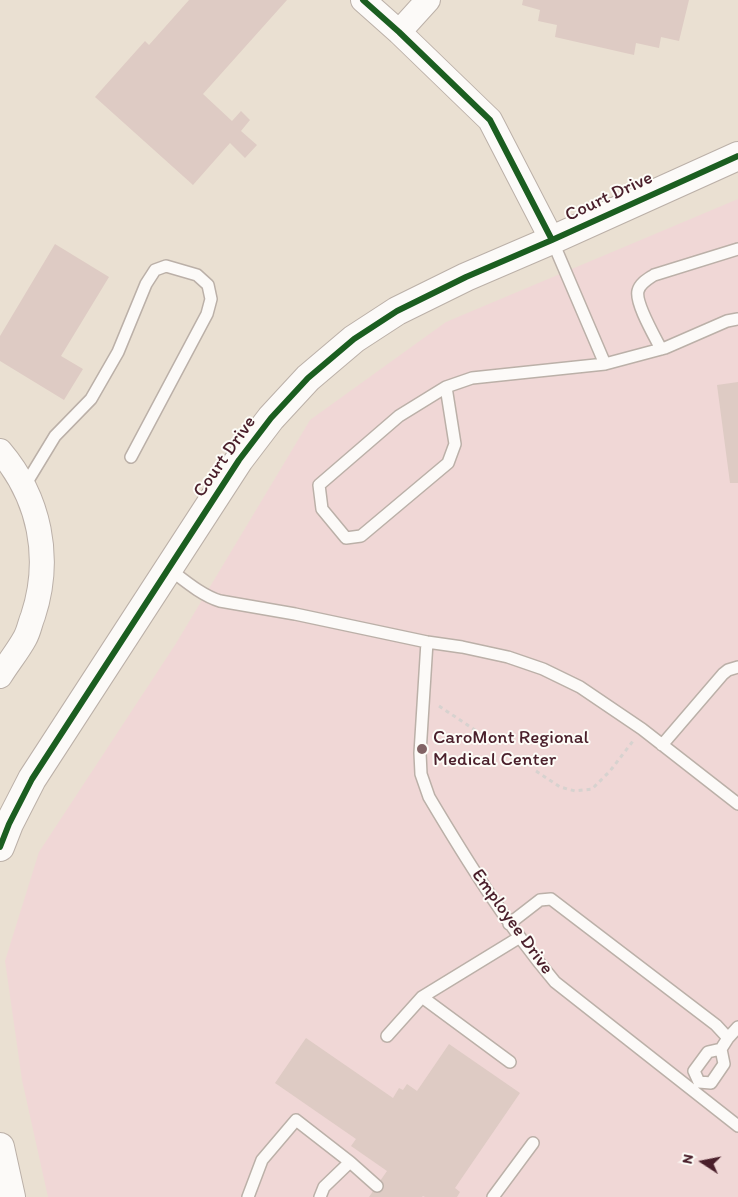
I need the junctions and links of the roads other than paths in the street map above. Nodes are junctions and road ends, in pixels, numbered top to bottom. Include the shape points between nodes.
1 (363, 0) edge
2 (428, 0) edge
3 (399, 32) junction
4 (738, 156) edge
5 (552, 240) junction
6 (738, 249) edge
7 (738, 319) edge
8 (660, 349) junction
9 (605, 364) junction
10 (446, 387) junction
11 (0, 452) edge
12 (131, 457) dead end
13 (24, 487) junction
14 (168, 568) junction
15 (427, 642) junction
16 (738, 667) edge
17 (0, 676) edge
18 (662, 744) junction
19 (738, 804) edge
20 (3, 830) edge
21 (510, 924) junction
22 (520, 936) junction
23 (422, 997) junction
24 (738, 1027) edge
25 (387, 1036) dead end
26 (728, 1038) junction
27 (721, 1049) junction
28 (510, 1062) dead end
29 (696, 1087) junction
30 (738, 1126) edge
31 (533, 1143) dead end
32 (0, 1147) edge
33 (350, 1162) junction
34 (377, 1186) dead end
35 (11, 1197) edge
36 (248, 1197) edge
37 (320, 1197) edge
38 (493, 1197) edge

1 - 3 street
2 - 3 street
3 - 5 street via 490,120
4 - 5 street, Court Drive
5 - 9 lane
5 - 14 street, Court Drive via 466,276 397,311 354,339 321,366 271,418 239,460
6 - 8 lane via 644,281 638,291 638,301
7 - 8 lane
8 - 9 lane
9 - 10 lane via 472,378
10 - 10 lane via 399,416 319,485 322,509 346,538 361,536 448,463 455,444
11 - 13 street
12 - 13 lane via 207,314 211,299 208,285 197,275 166,266 155,270 146,284 118,352 91,400 55,436
13 - 17 street via 40,532 40,591 26,636
14 - 15 lane via 200,592 220,601
14 - 20 street, Court Drive via 32,779
15 - 18 lane via 508,657 543,669 580,687
15 - 21 lane, Employee Drive via 420,753 422,774 429,796
16 - 18 lane via 723,674
18 - 19 lane
21 - 22 lane, Employee Drive
21 - 26 lane via 540,900 550,899 716,1025
22 - 23 lane
22 - 29 lane, Employee Drive via 555,982
23 - 25 lane
23 - 28 lane
24 - 26 lane
26 - 27 lane
27 - 29 lane via 708,1052 694,1071
27 - 29 lane via 724,1064 711,1083
29 - 30 lane, Employee Drive
31 - 38 lane
32 - 35 street
33 - 34 lane
33 - 36 lane via 296,1120 262,1160
33 - 37 lane via 324,1188

